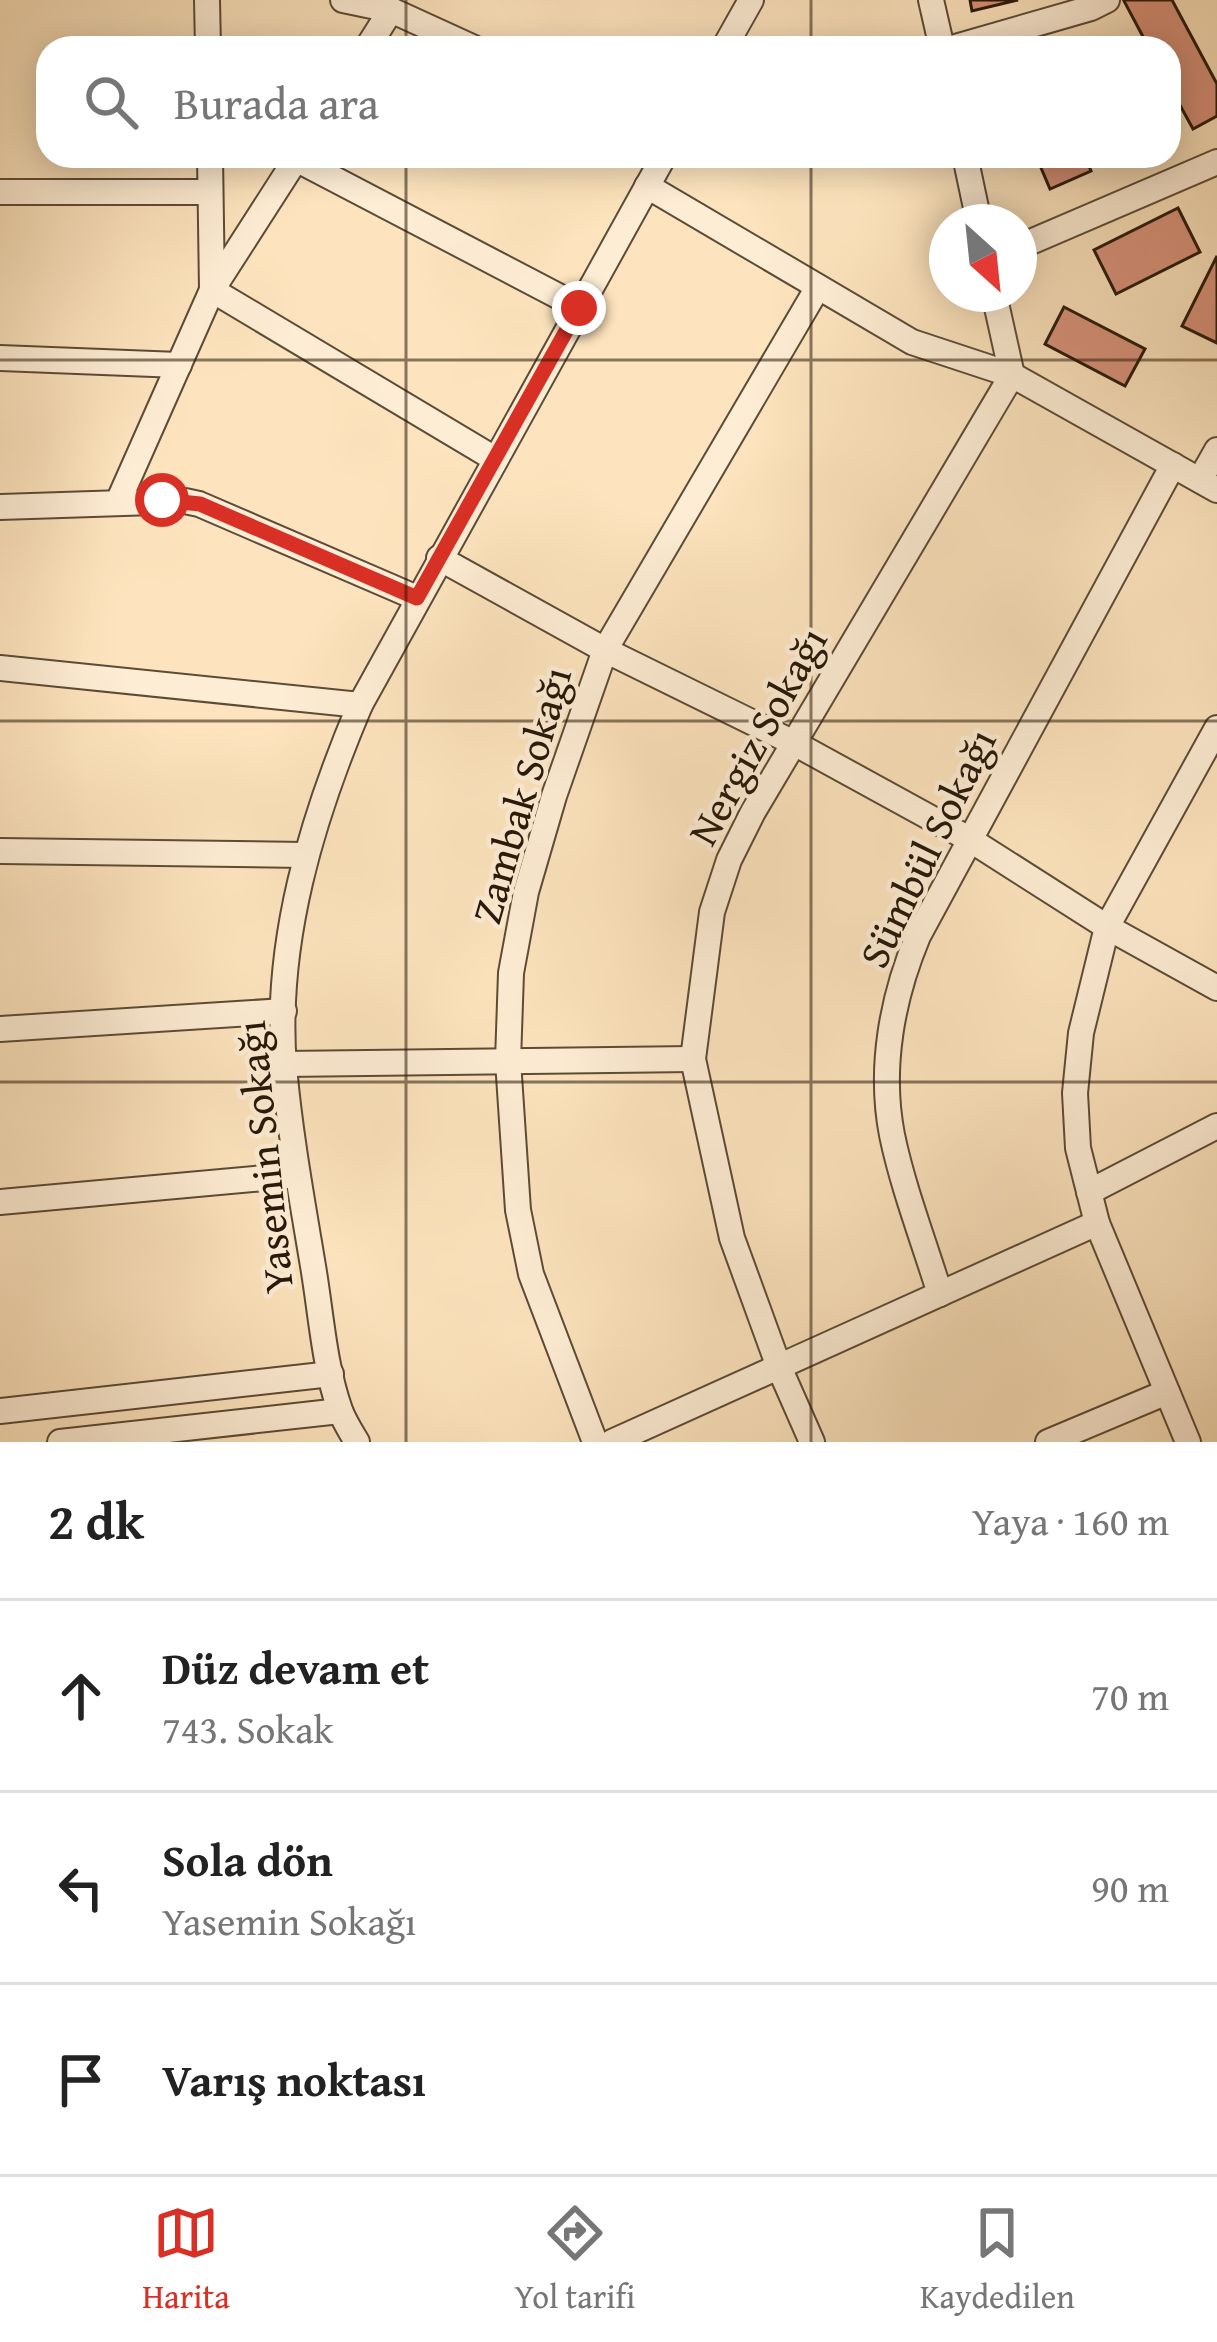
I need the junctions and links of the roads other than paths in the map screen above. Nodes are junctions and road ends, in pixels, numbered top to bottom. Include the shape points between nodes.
1 (207, 0) edge
2 (344, 0) edge
3 (751, 0) edge
4 (931, 0) edge
5 (1107, 0) edge
6 (391, 10) junction
7 (208, 36) edge
8 (375, 36) edge
9 (448, 36) edge
10 (731, 36) edge
11 (939, 36) edge
12 (994, 36) edge
13 (1217, 162) edge
14 (210, 168) edge
15 (291, 168) edge
16 (316, 168) edge
17 (657, 168) edge
18 (968, 168) edge
19 (647, 186) junction
20 (0, 192) edge
21 (210, 193) junction
22 (975, 204) edge
23 (1037, 239) edge
24 (818, 287) junction
25 (212, 290) junction
26 (579, 308) junction
27 (998, 312) edge
28 (0, 358) edge
29 (179, 365) junction
30 (1012, 376) junction
31 (1217, 450) edge
32 (495, 459) junction
33 (1173, 465) junction
34 (1208, 485) edge
35 (118, 502) junction
36 (0, 507) edge
37 (439, 558) junction
38 (417, 598) junction
39 (605, 650) junction
40 (0, 668) edge
41 (360, 705) junction
42 (1217, 728) edge
43 (794, 743) junction
44 (969, 838) junction
45 (0, 851) edge
46 (305, 855) junction
47 (1107, 927) junction
48 (1217, 988) edge
49 (284, 1011) junction
50 (0, 1029) edge
51 (693, 1059) junction
52 (508, 1061) junction
53 (284, 1064) junction
54 (1217, 1126) edge
55 (297, 1175) junction
56 (1089, 1192) junction
57 (0, 1202) edge
58 (1096, 1223) junction
59 (940, 1294) junction
60 (779, 1366) junction
61 (331, 1374) junction
62 (1167, 1392) junction
63 (0, 1411) edge
64 (340, 1411) junction
65 (60, 1442) edge
66 (357, 1442) edge
67 (595, 1442) edge
68 (612, 1442) edge
69 (812, 1442) edge
70 (1048, 1442) edge
71 (1188, 1442) edge

1 - 7 street
2 - 6 street
3 - 10 street
4 - 11 street
5 - 12 street
6 - 8 street
6 - 9 street
13 - 23 street
14 - 21 street
15 - 25 street
16 - 26 street
17 - 19 street, Yasemin Sokağı
18 - 22 street
19 - 24 street
19 - 26 street, Yasemin Sokağı
20 - 21 street
21 - 25 street
24 - 30 street via 912,342
24 - 39 street, Zambak Sokağı
25 - 29 street
25 - 32 street
26 - 32 street, Yasemin Sokağı
27 - 30 street
28 - 29 street
29 - 35 street
30 - 33 street
30 - 43 street, Nergiz Sokağı
31 - 34 street
32 - 37 street, Yasemin Sokağı
33 - 34 street
33 - 44 street, Sümbül Sokağı
35 - 36 street
35 - 38 street via 200,504
37 - 38 street, Yasemin Sokağı
37 - 39 street
38 - 41 street, Yasemin Sokağı
39 - 43 street
39 - 52 street, Zambak Sokağı via 526,892 511,973
40 - 41 street
41 - 46 street, Yasemin Sokağı
42 - 47 street
43 - 44 street
43 - 51 street, Nergiz Sokağı via 719,885
44 - 47 street
44 - 59 street, Sümbül Sokağı via 907,962 887,1071 893,1140
45 - 46 street
46 - 49 street, Yasemin Sokağı
47 - 48 street
47 - 56 street via 1075,1093
49 - 50 street
49 - 53 street, Yasemin Sokağı
51 - 52 street
51 - 60 street, Nergiz Sokağı via 732,1238
52 - 53 street
52 - 67 street, Zambak Sokağı via 523,1243
53 - 55 street, Yasemin Sokağı
54 - 56 street
55 - 57 street
55 - 61 street, Yasemin Sokağı
56 - 58 street
58 - 59 street
58 - 62 street
59 - 60 street
60 - 68 street
60 - 69 street, Nergiz Sokağı
61 - 63 street
61 - 64 street, Yasemin Sokağı
62 - 70 street
62 - 71 street
64 - 65 street
64 - 66 street, Yasemin Sokağı

